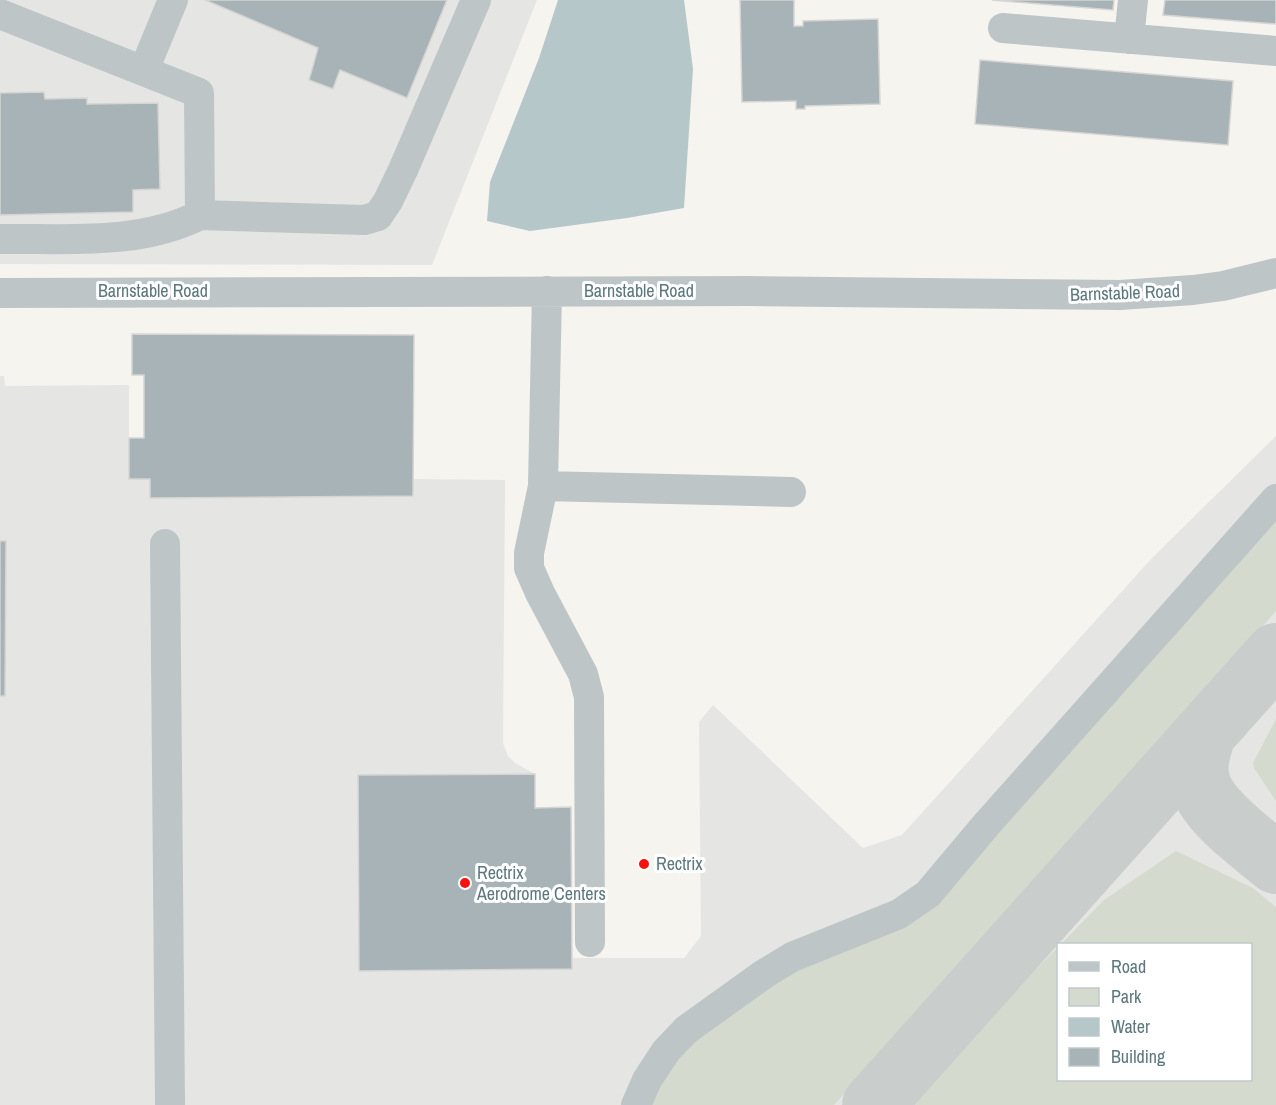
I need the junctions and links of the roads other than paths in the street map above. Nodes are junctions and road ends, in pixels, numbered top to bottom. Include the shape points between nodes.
1 (173, 0) edge
2 (476, 0) edge
3 (1133, 0) edge
4 (0, 14) edge
5 (1003, 28) dead end
6 (1129, 39) junction
7 (1276, 51) edge
8 (144, 70) junction
9 (200, 215) junction
10 (0, 239) edge
11 (1276, 273) edge
12 (546, 291) junction
13 (0, 293) edge
14 (543, 486) junction
15 (791, 492) dead end
16 (1276, 499) edge
17 (165, 544) dead end
18 (590, 942) dead end
19 (170, 1105) edge
20 (636, 1105) edge

1 - 8 street
2 - 9 street via 403,170 378,216 364,219
3 - 6 street
4 - 8 street
5 - 6 street
6 - 7 street
8 - 9 street via 200,93
9 - 10 street via 181,225 137,236
11 - 12 street, Barnstable Road via 1224,286 1120,295
12 - 13 street, Barnstable Road
12 - 14 street
14 - 15 street
14 - 18 street via 529,568 583,674 589,697
16 - 20 street via 928,894 899,914 792,957 686,1030 666,1051
17 - 19 street

